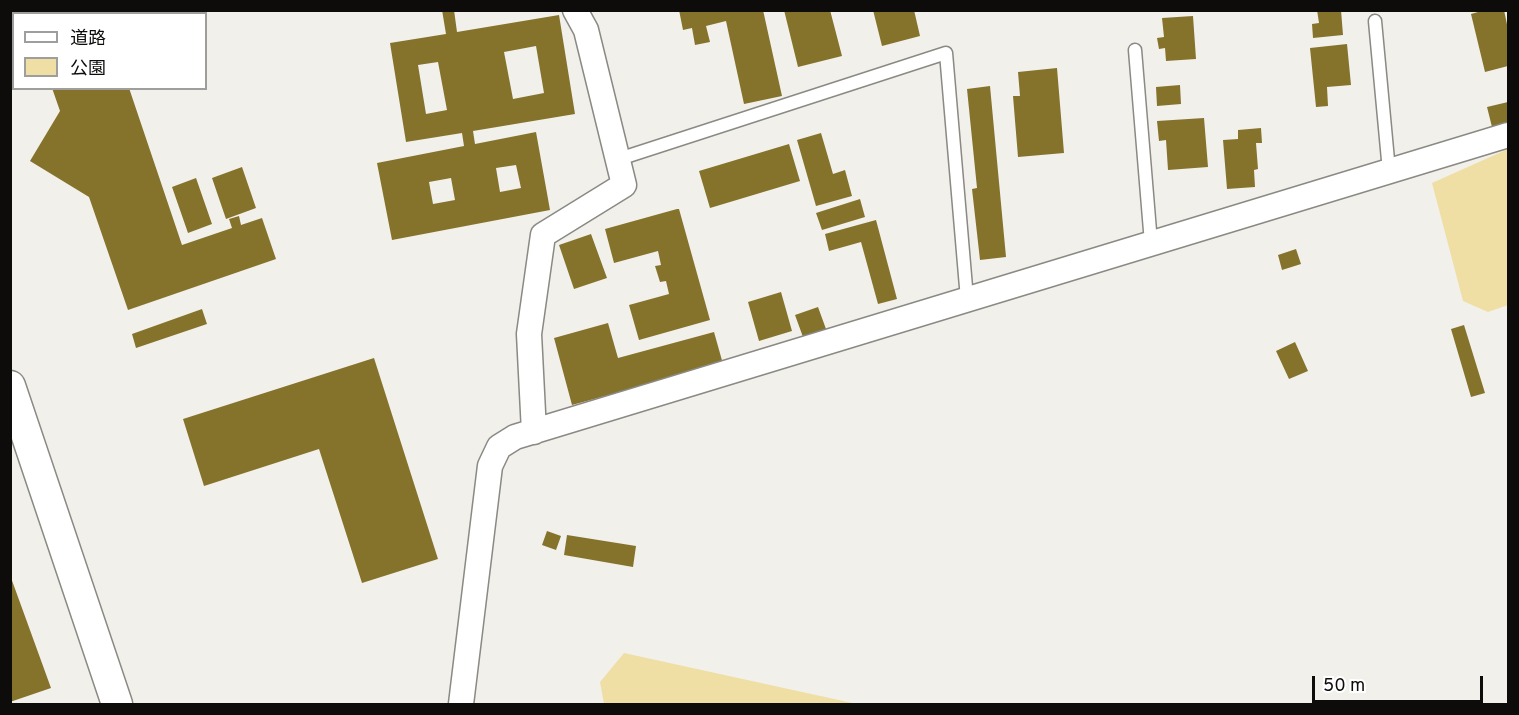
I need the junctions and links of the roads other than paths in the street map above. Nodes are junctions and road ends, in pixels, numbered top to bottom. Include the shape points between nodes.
1 (574, 10) edge
2 (1374, 21) dead end
3 (1135, 50) dead end
4 (1509, 135) edge
5 (619, 159) junction
6 (1389, 171) junction
7 (1151, 243) junction
8 (967, 299) junction
9 (10, 386) edge
10 (534, 432) junction
11 (114, 704) edge
12 (460, 705) edge

1 - 5 street via 586,30
2 - 6 lane
3 - 7 lane
4 - 6 street
5 - 8 lane via 946,53
5 - 10 street via 624,185 543,235 530,334
6 - 7 street
7 - 8 street
8 - 10 street
9 - 11 street
10 - 12 street via 499,447 490,466

